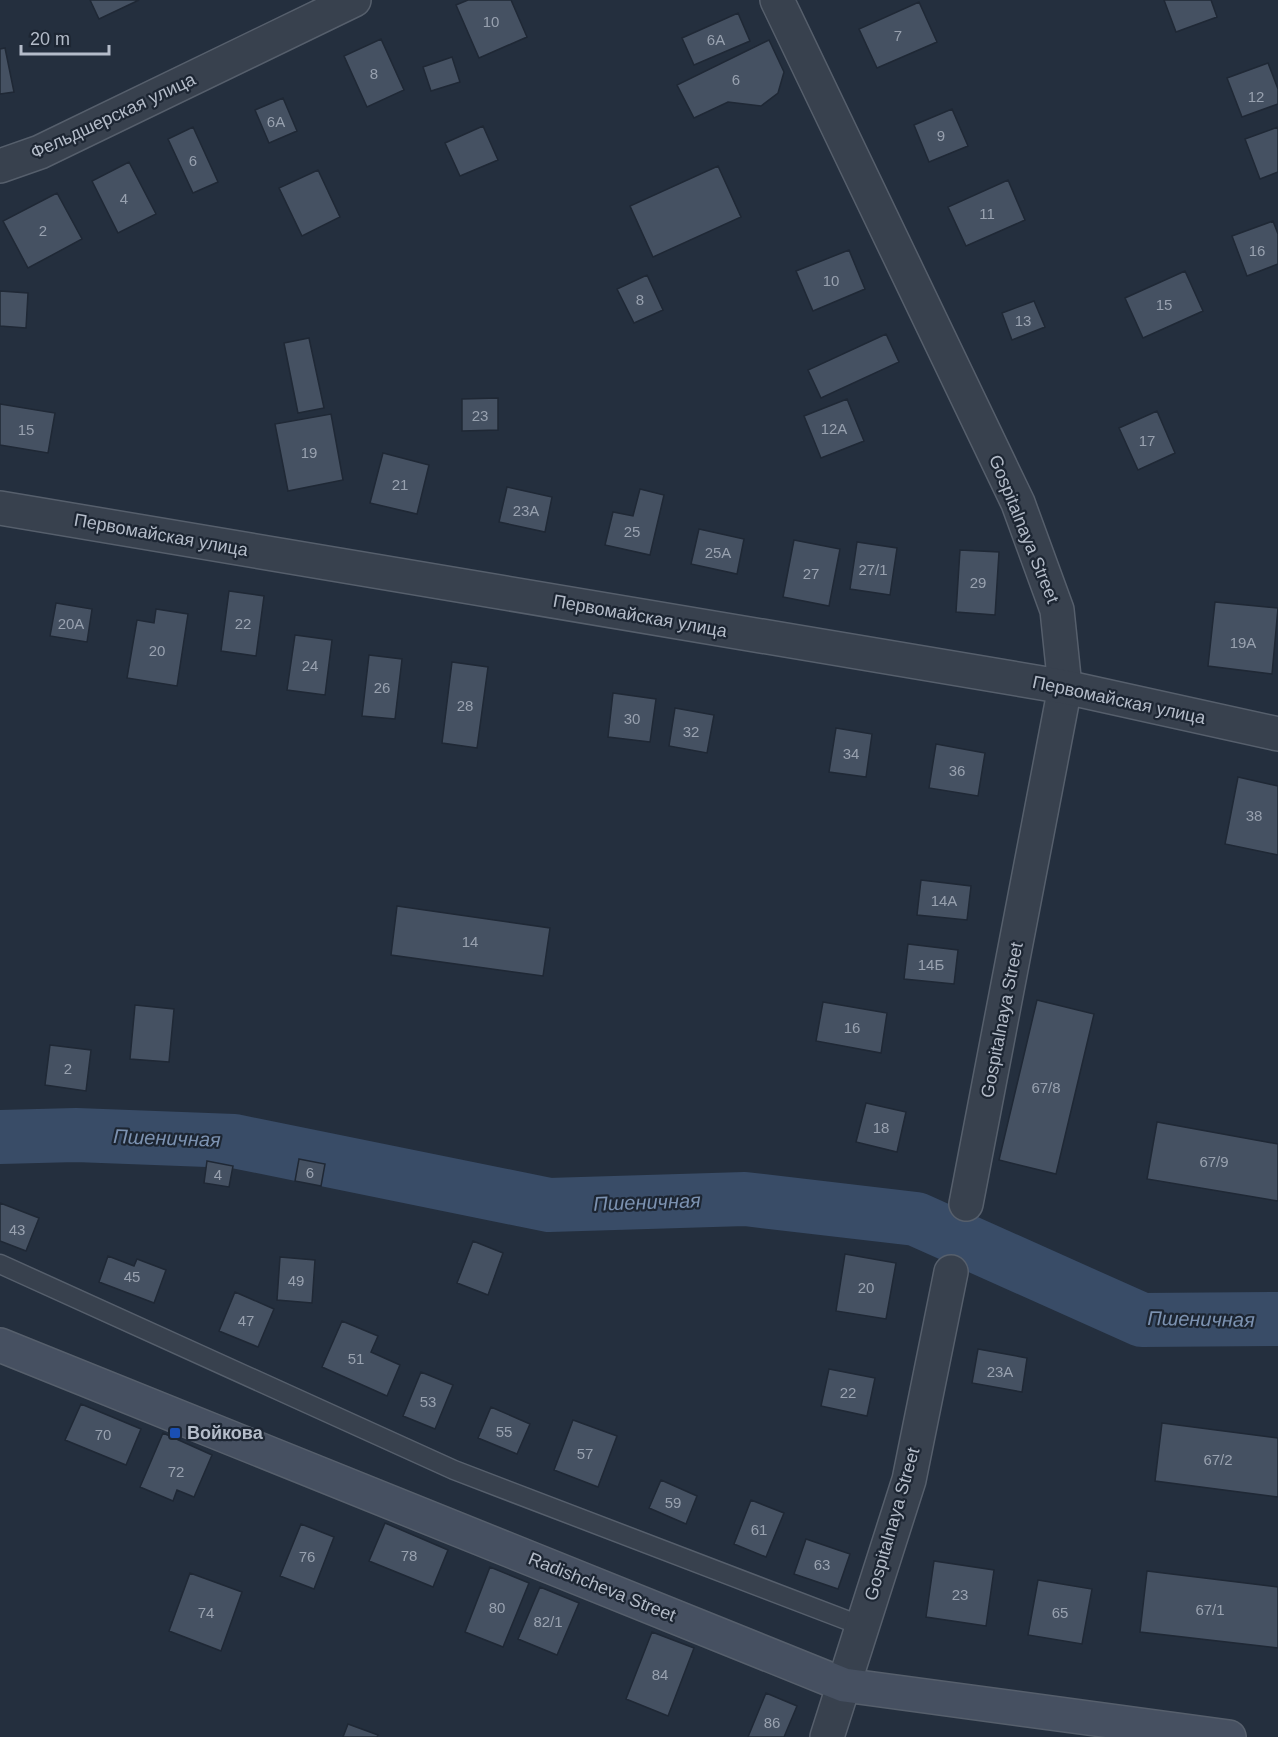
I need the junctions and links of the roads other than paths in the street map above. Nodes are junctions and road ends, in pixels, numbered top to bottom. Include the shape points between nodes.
1 (354, 0) edge
2 (777, 0) edge
3 (0, 166) edge
4 (0, 508) edge
5 (1065, 687) junction
6 (1278, 734) edge
7 (966, 1204) dead end
8 (0, 1264) edge
9 (951, 1272) dead end
10 (0, 1345) edge
11 (862, 1626) junction
12 (844, 1685) junction
13 (826, 1737) edge
14 (1229, 1737) edge

1 - 3 street, Фельдшерская улица via 40,152
2 - 5 street, Gospitalnaya Street via 1018,503 1057,610
4 - 5 street, Первомайская улица
5 - 6 street, Первомайская улица
5 - 7 street, Gospitalnaya Street
8 - 11 lane via 454,1470
9 - 11 street, Gospitalnaya Street via 909,1480
10 - 12 main road, Radishcheva Street
11 - 12 street, Gospitalnaya Street
12 - 13 street, Gospitalnaya Street
12 - 14 main road, Radishcheva Street

